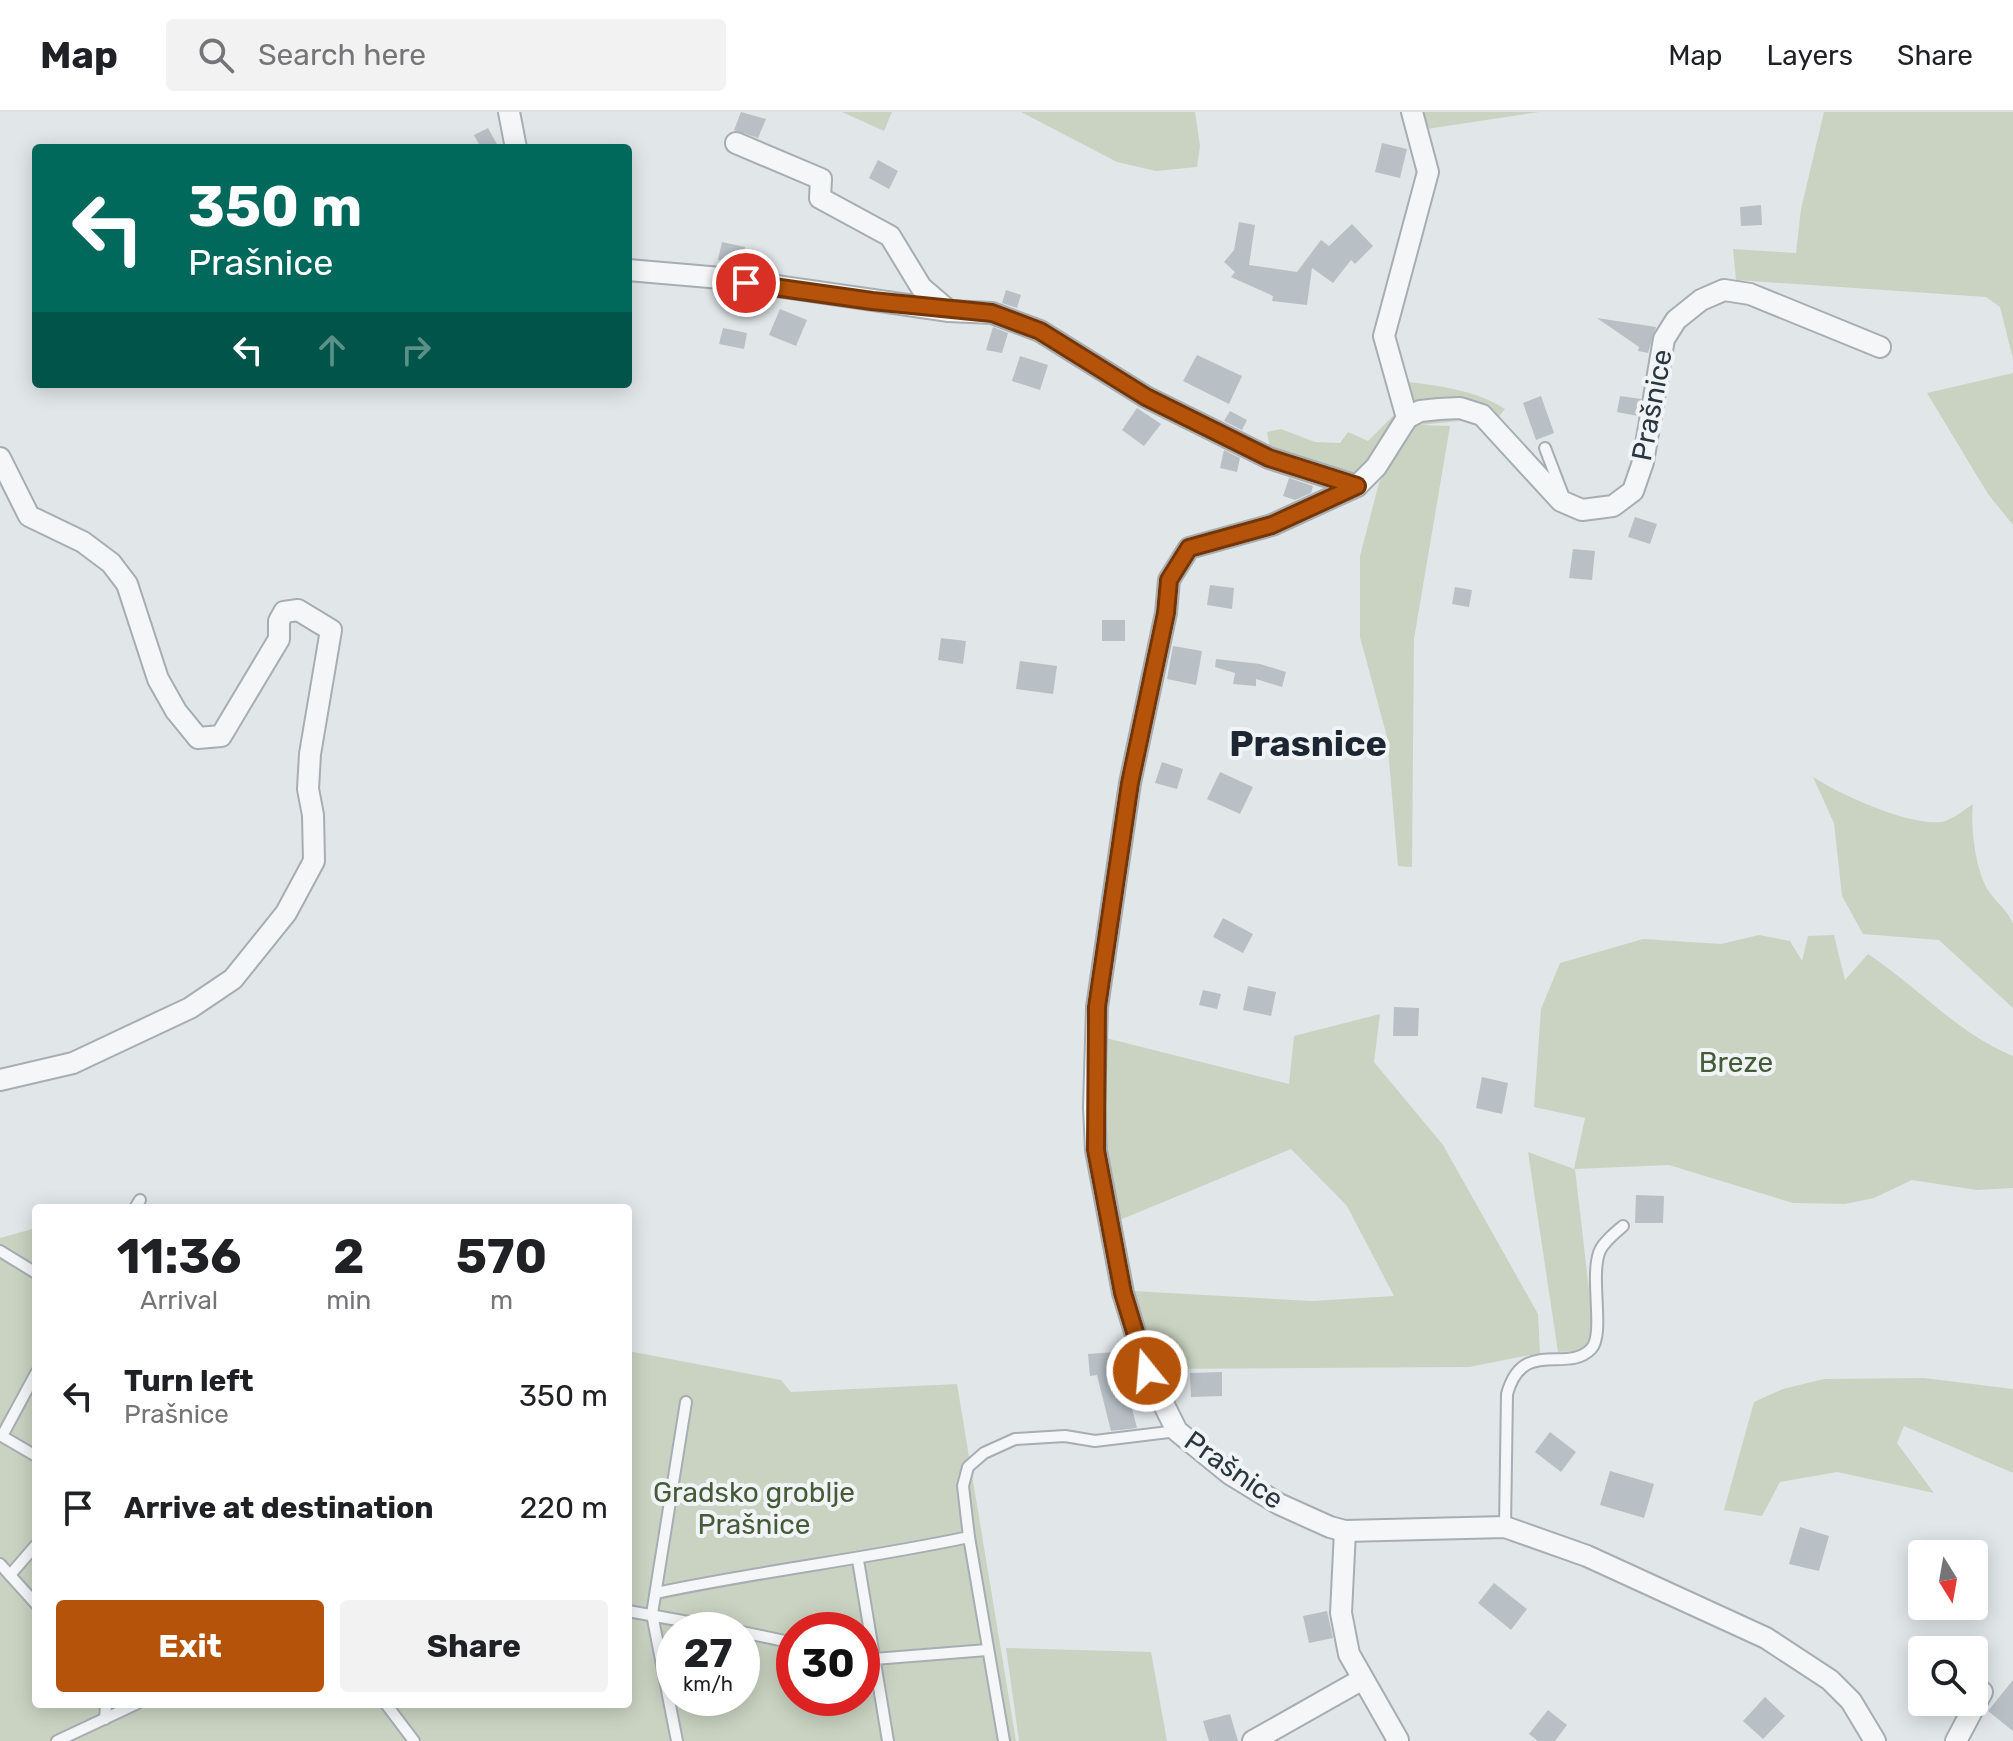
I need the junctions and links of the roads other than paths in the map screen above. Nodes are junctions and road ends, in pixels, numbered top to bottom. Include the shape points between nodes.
1 (509, 112) edge
2 (1412, 112) edge
3 (736, 143) dead end
4 (515, 144) edge
5 (632, 270) edge
6 (949, 311) junction
7 (1880, 347) dead end
8 (1407, 418) junction
9 (1545, 448) dead end
10 (0, 458) edge
11 (1357, 486) junction
12 (1567, 504) junction
13 (0, 1080) edge
14 (1623, 1226) dead end
15 (0, 1251) edge
16 (32, 1271) edge
17 (32, 1380) edge
18 (686, 1402) dead end
19 (1177, 1431) junction
20 (1, 1436) edge
21 (32, 1454) edge
22 (1505, 1527) junction
23 (1345, 1531) junction
24 (969, 1537) junction
25 (32, 1550) edge
26 (858, 1560) junction
27 (0, 1564) edge
28 (10, 1575) junction
29 (656, 1593) junction
30 (32, 1600) edge
31 (632, 1612) edge
32 (866, 1612) edge
33 (652, 1614) junction
34 (656, 1615) edge
35 (987, 1650) junction
36 (880, 1659) edge
37 (1361, 1680) junction
38 (880, 1694) edge
39 (106, 1708) edge
40 (128, 1708) edge
41 (389, 1708) edge
42 (1969, 1716) edge
43 (105, 1719) junction
44 (1398, 1740) edge
45 (57, 1741) edge
46 (414, 1741) edge
47 (677, 1741) edge
48 (888, 1741) edge
49 (1004, 1741) edge
50 (1253, 1741) edge
51 (1875, 1741) edge
52 (1956, 1741) edge

1 - 4 street
2 - 8 street via 1428,172 1384,336
3 - 6 street via 821,179 820,198 890,236 921,287
5 - 6 street
6 - 11 street via 992,313 1040,331 1146,397 1269,458
7 - 12 street, Prašnice via 1750,294 1724,290 1701,300 1676,320 1664,339 1643,462 1633,491 1613,506 1582,510
8 - 11 street, Prašnice via 1376,467
8 - 12 street via 1420,411 1450,409 1482,415
9 - 12 lane
10 - 13 street via 29,516 83,542 111,563 127,584 158,679 198,738 221,736 279,639 284,612 298,610 331,630 310,754 314,861 286,913 233,979 190,1008 73,1063
11 - 19 street, Prašnice via 1272,525 1189,548 1169,580 1130,783 1097,1007 1096,1150 1123,1293 1147,1371
14 - 22 lane via 1599,1249 1595,1304 1600,1331 1594,1346 1574,1358 1544,1357 1510,1382
15 - 16 lane
17 - 20 lane
18 - 29 lane
19 - 23 street, Prašnice via 1230,1474 1279,1504
19 - 24 lane via 1095,1441 1038,1436 999,1445 975,1459 964,1477
20 - 21 lane
22 - 23 street, Prašnice
22 - 51 street, Prašnice via 1587,1556 1766,1638 1830,1680 1851,1701
23 - 37 street via 1341,1613 1349,1654
24 - 26 lane
24 - 35 lane
25 - 28 lane
26 - 29 lane via 748,1573
26 - 32 lane
27 - 28 lane
28 - 30 lane
29 - 33 lane
31 - 33 lane
33 - 34 lane
33 - 47 lane
35 - 36 lane
35 - 49 lane
37 - 44 street
37 - 50 street
38 - 48 lane
39 - 43 lane
40 - 43 lane
41 - 46 lane
42 - 52 street
43 - 45 lane

